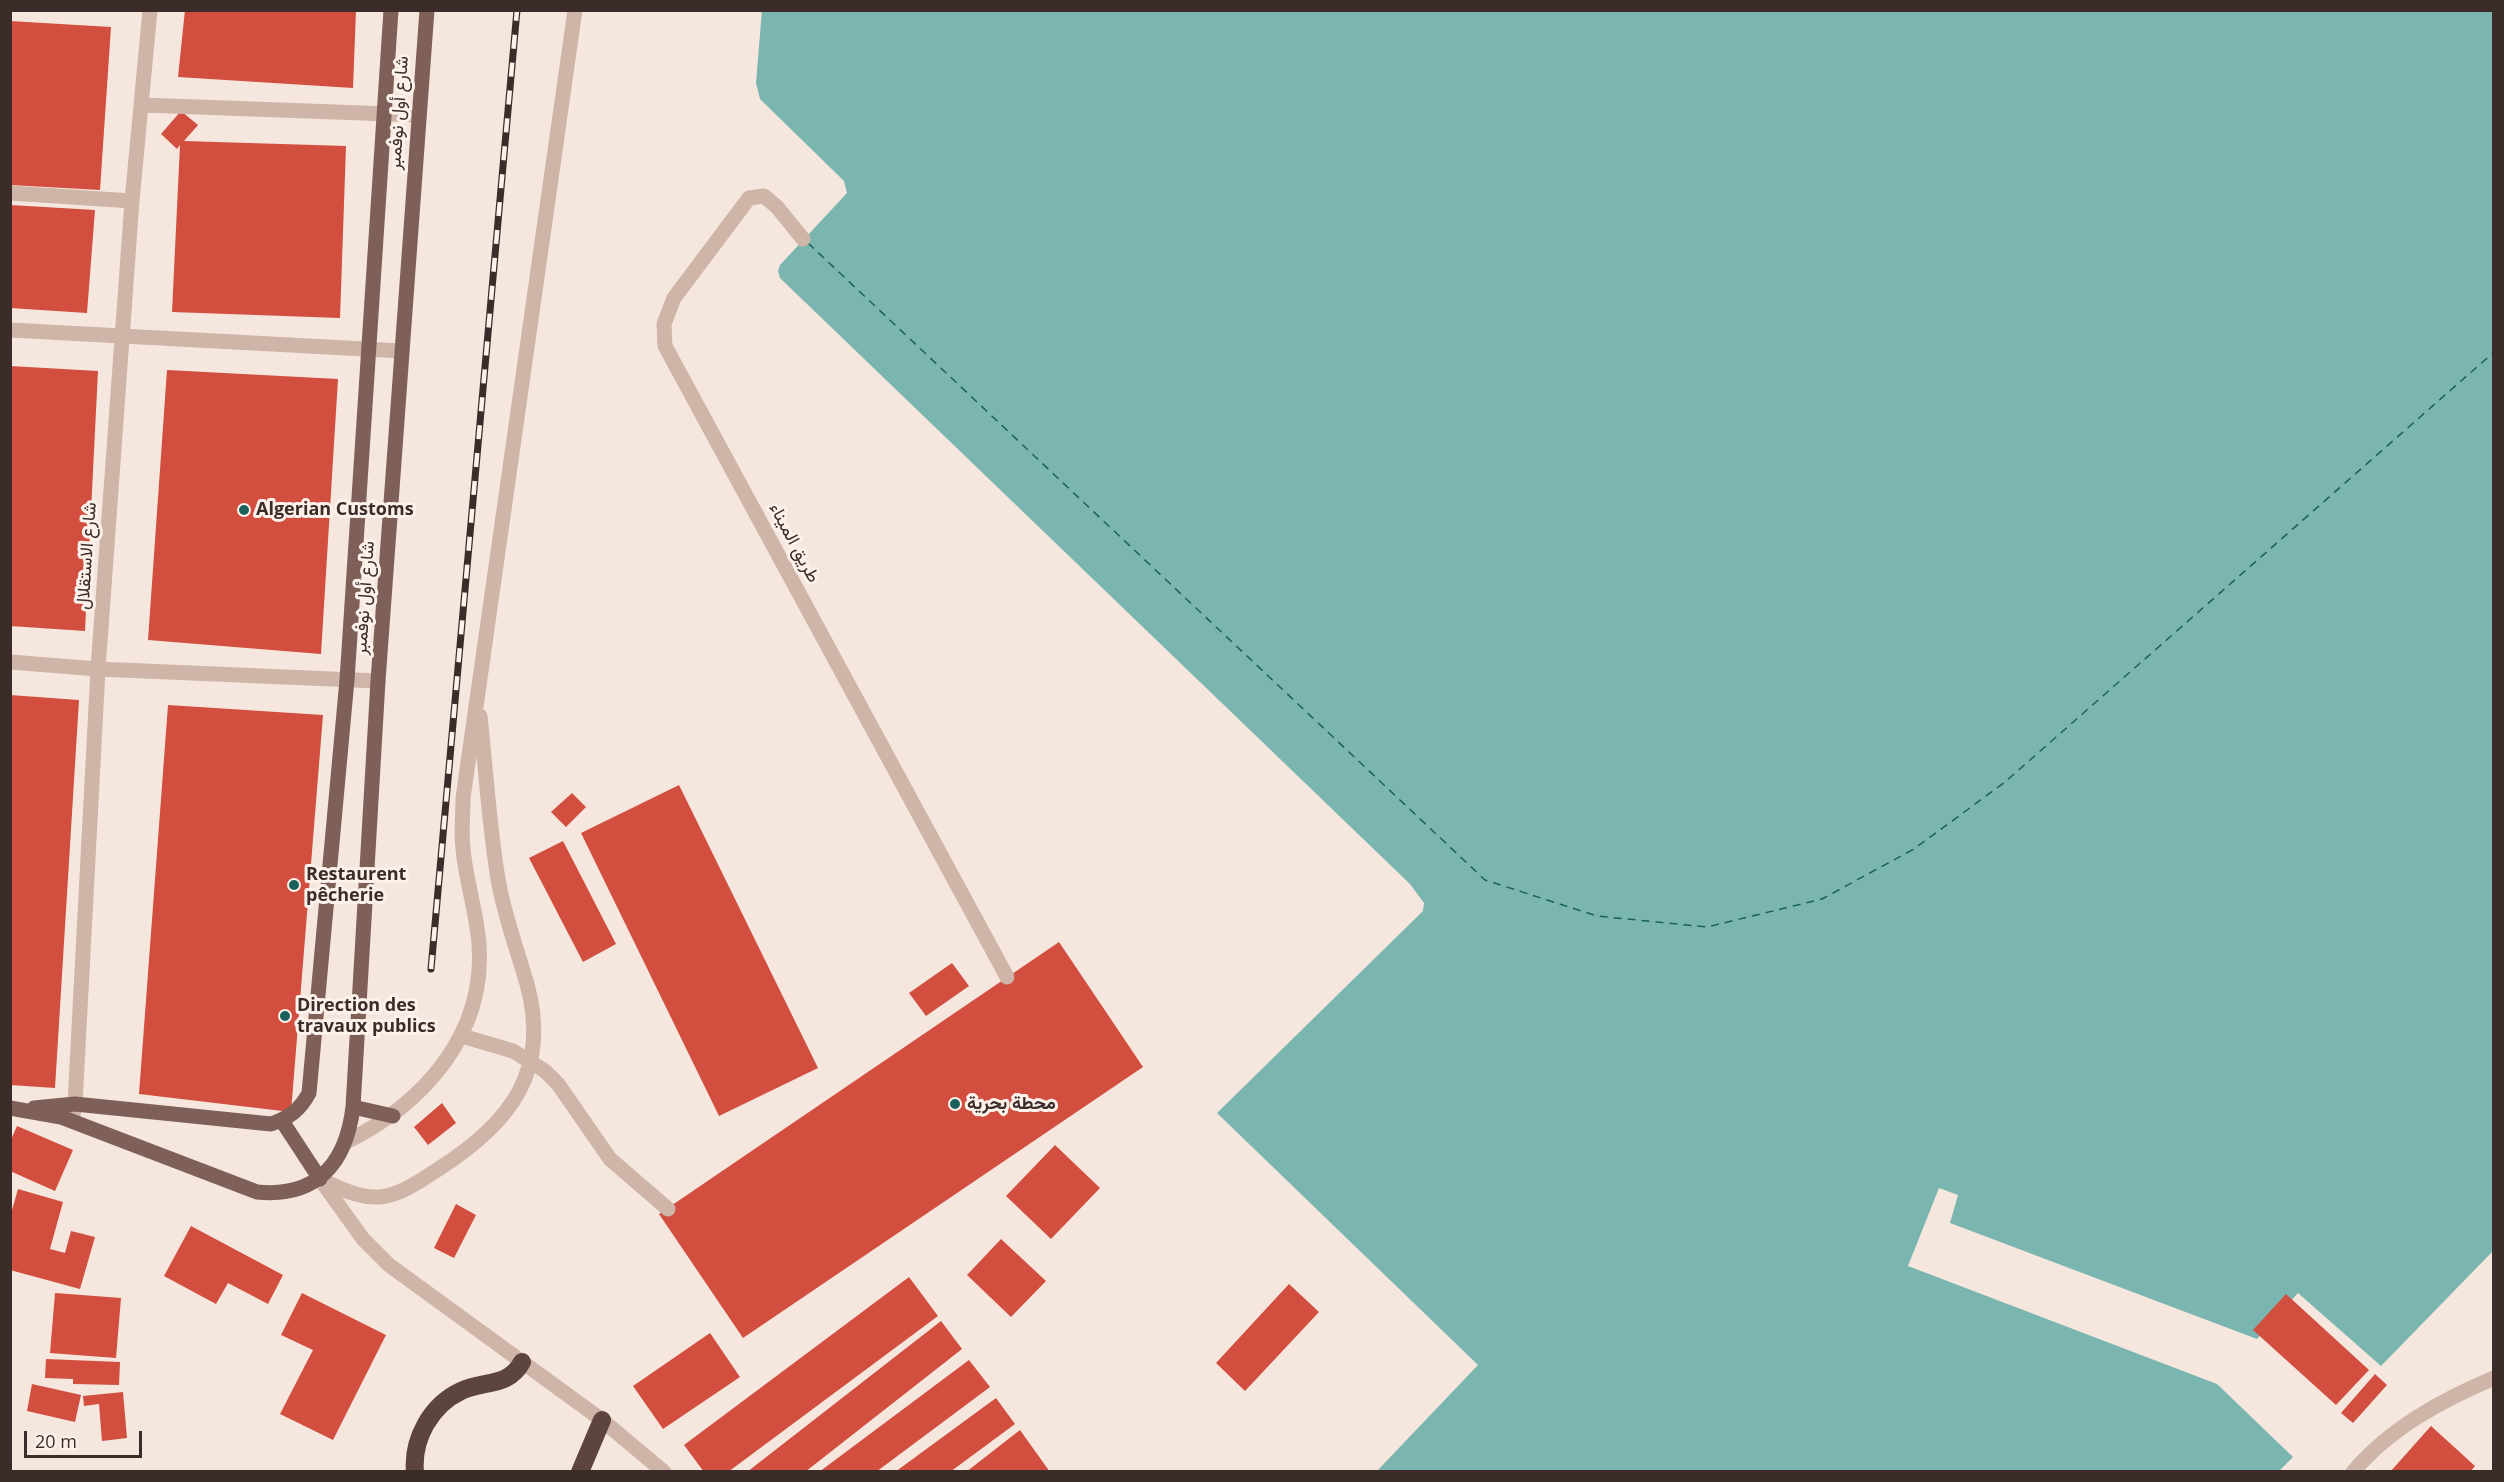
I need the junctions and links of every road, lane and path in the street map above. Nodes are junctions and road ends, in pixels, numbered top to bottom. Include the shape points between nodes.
1 (150, 10) edge
2 (391, 10) edge
3 (426, 10) edge
4 (575, 10) edge
5 (142, 105) junction
6 (386, 113) junction
7 (418, 116) junction
8 (10, 193) edge
9 (132, 201) junction
10 (803, 239) dead end
11 (10, 330) edge
12 (122, 337) junction
13 (370, 349) junction
14 (402, 351) junction
15 (10, 662) edge
16 (98, 669) junction
17 (347, 680) junction
18 (378, 681) junction
19 (479, 702) junction
20 (1007, 977) dead end
21 (462, 1036) junction
22 (531, 1060) junction
23 (75, 1104) junction
24 (353, 1107) junction
25 (18, 1109) edge
26 (393, 1116) junction
27 (282, 1120) junction
28 (72, 1121) junction
29 (346, 1142) junction
30 (320, 1179) junction
31 (668, 1209) dead end
32 (522, 1362) junction
33 (2493, 1378) edge
34 (602, 1420) junction
35 (412, 1468) edge
36 (580, 1472) edge
37 (664, 1472) edge
38 (2353, 1472) edge

1 - 5 street, شارع الاستقلال
2 - 6 main road, شارع أول نوفمبر
3 - 7 main road, شارع أول نوفمبر
4 - 19 street
5 - 6 street
5 - 9 street, شارع الاستقلال
6 - 7 street
6 - 13 main road, شارع أول نوفمبر
7 - 14 main road, شارع أول نوفمبر
8 - 9 street
9 - 12 street, شارع الاستقلال
10 - 20 street, طريق الميناء via 764,196 749,198 674,298 664,324 665,346
11 - 12 street
12 - 13 street
12 - 16 street, شارع الاستقلال
13 - 14 street
13 - 17 main road, شارع أول نوفمبر
14 - 18 main road, شارع أول نوفمبر
15 - 16 street
16 - 17 street
16 - 23 street, شارع الاستقلال
17 - 18 street
17 - 27 main road, شارع أول نوفمبر via 311,1080 303,1105
18 - 24 main road, شارع أول نوفمبر
19 - 21 street via 469,750 463,818 463,848 479,944 479,972
19 - 22 street via 498,879 532,1007
21 - 22 street
21 - 26 street via 432,1080
22 - 30 street via 512,1105 494,1128 473,1147 404,1192 363,1197
22 - 31 street via 558,1084 610,1159
23 - 25 main road
23 - 27 main road via 257,1124
23 - 28 street, شارع الاستقلال
24 - 26 main road
24 - 29 main road, شارع أول نوفمبر
25 - 28 main road
26 - 29 street
27 - 30 main road
28 - 30 main road via 257,1192 301,1190
29 - 30 main road, شارع أول نوفمبر
30 - 32 street via 363,1239 389,1265
32 - 34 street
32 - 35 highway via 504,1381 461,1390 447,1400 424,1426
33 - 38 street via 2421,1414
34 - 36 highway
34 - 37 street

